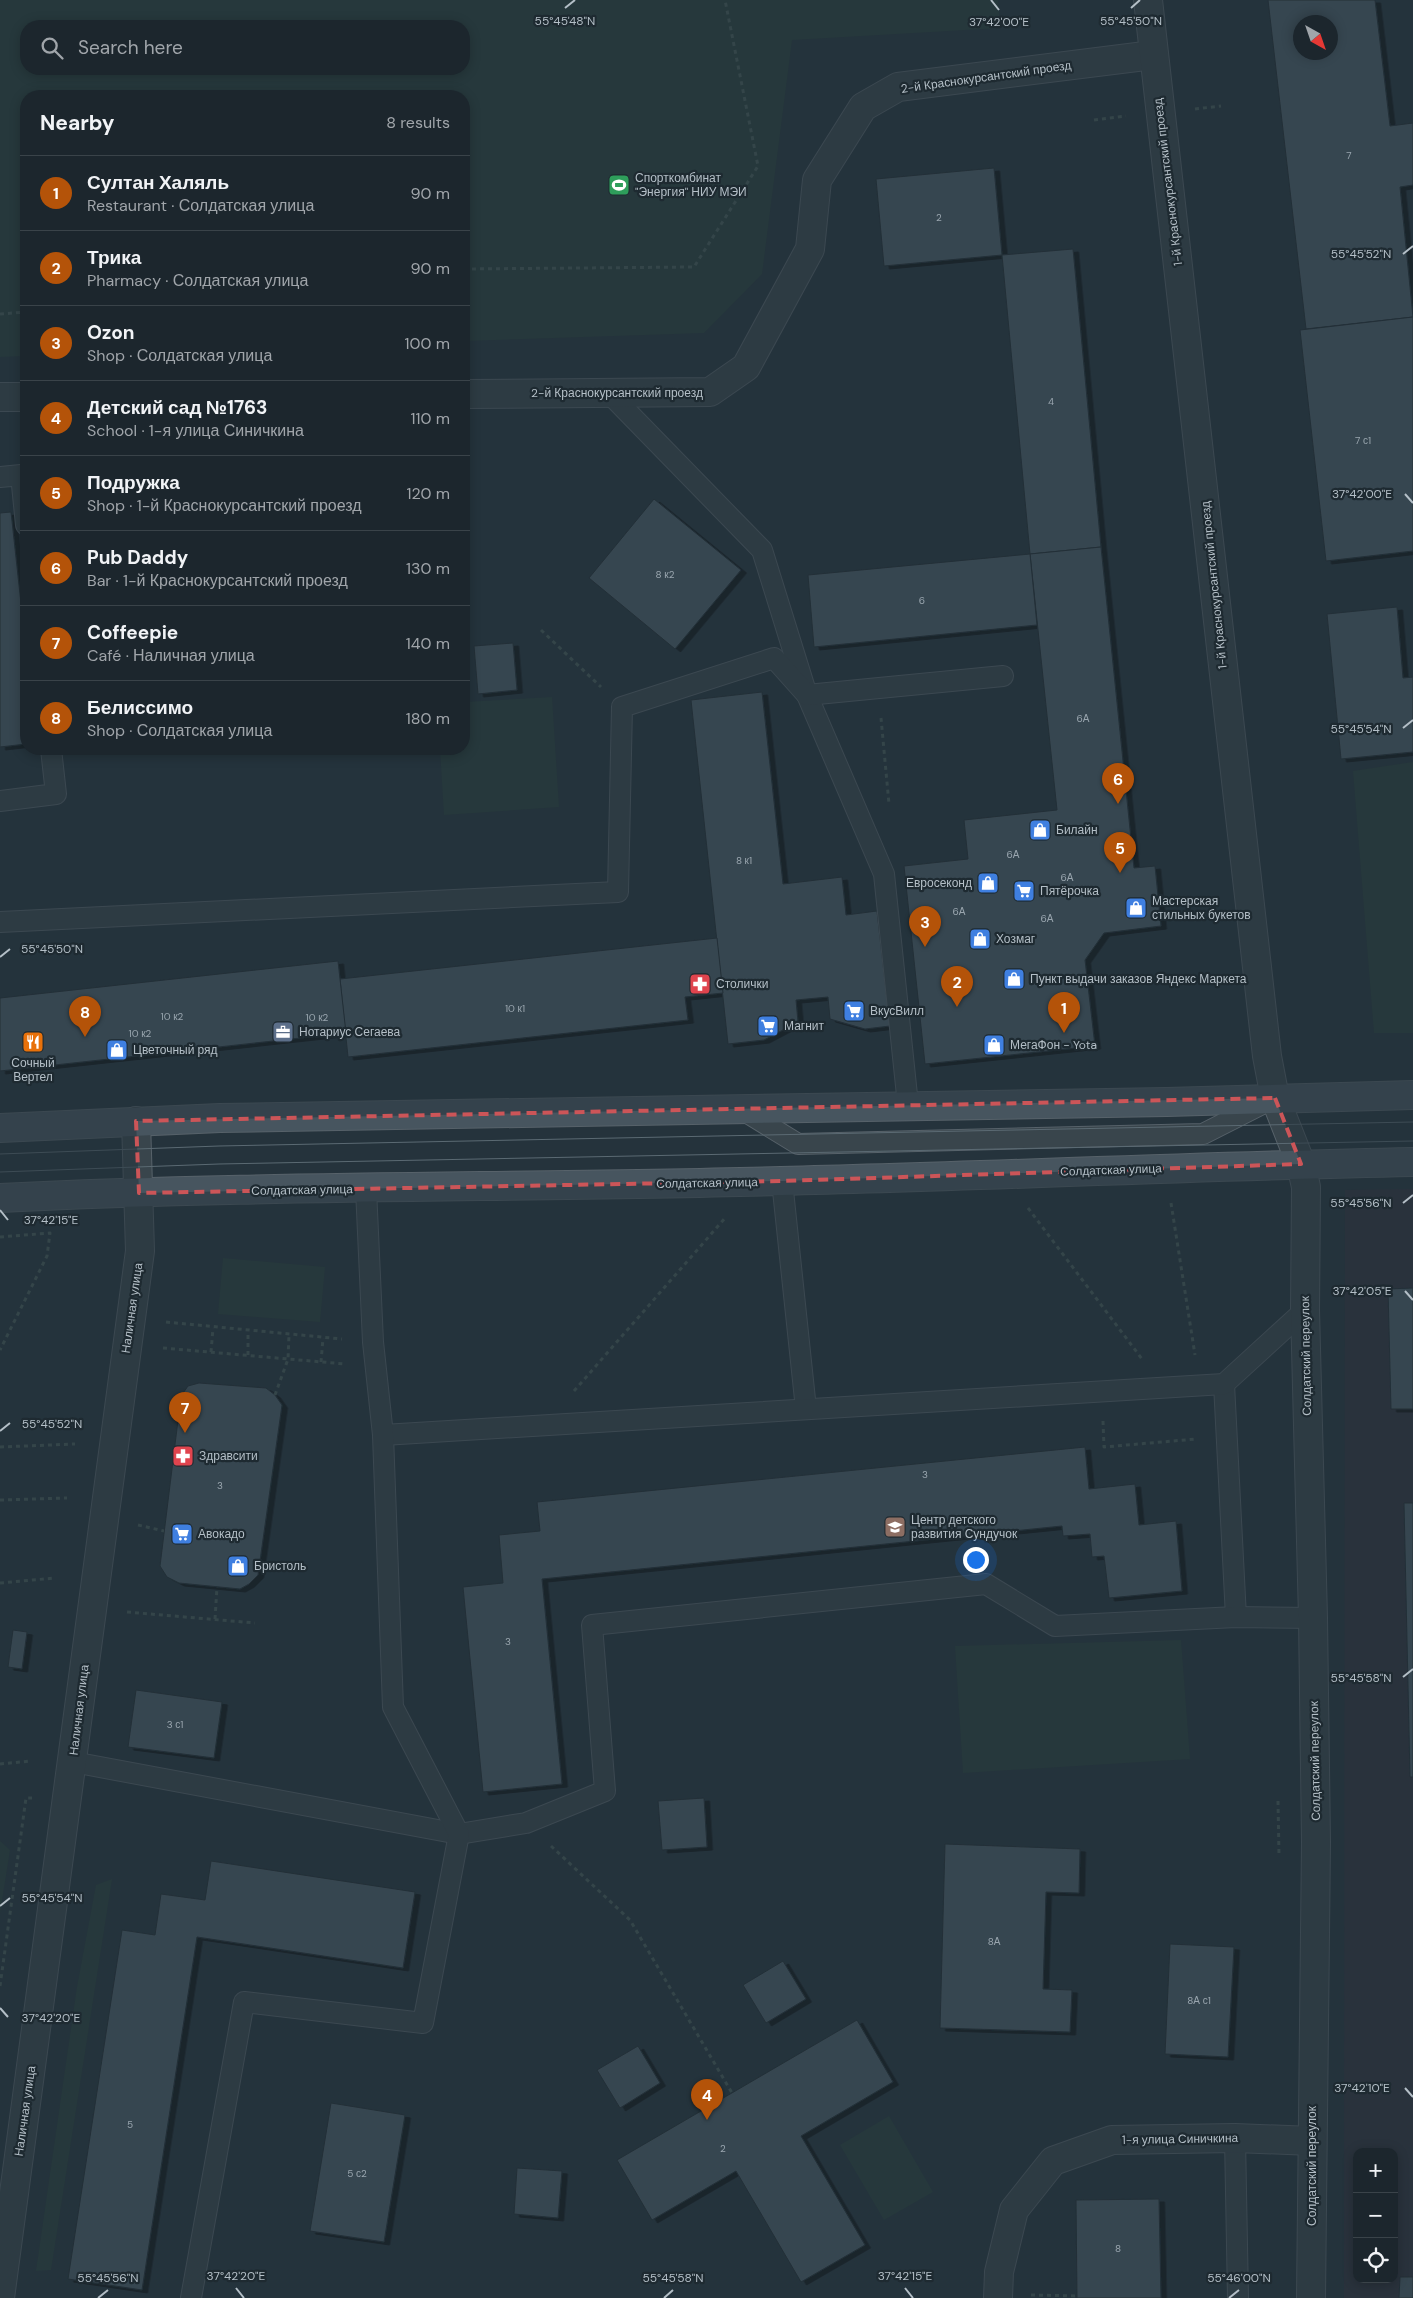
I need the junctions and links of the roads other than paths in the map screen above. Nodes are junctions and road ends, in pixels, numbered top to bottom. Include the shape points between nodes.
1 (1148, 0) edge
2 (1153, 55) junction
3 (609, 393) junction
4 (470, 394) edge
5 (20, 396) edge
6 (0, 397) edge
7 (20, 475) edge
8 (0, 477) edge
9 (1003, 676) dead end
10 (807, 694) junction
11 (52, 755) edge
12 (0, 800) edge
13 (0, 922) edge
14 (1413, 1095) edge
15 (1275, 1098) junction
16 (908, 1106) junction
17 (741, 1109) junction
18 (136, 1120) junction
19 (0, 1128) edge
20 (1413, 1162) edge
21 (1302, 1164) junction
22 (782, 1181) junction
23 (366, 1189) junction
24 (139, 1193) junction
25 (0, 1198) edge
26 (1304, 1310) junction
27 (1224, 1384) junction
28 (806, 1410) junction
29 (383, 1435) junction
30 (1236, 1617) junction
31 (1313, 1618) junction
32 (73, 1762) junction
33 (459, 1834) junction
34 (1235, 2138) junction
35 (1312, 2141) junction
36 (4, 2234) edge
37 (998, 2296) edge
38 (0, 2298) edge
39 (191, 2298) edge
40 (1238, 2298) edge
41 (1311, 2298) edge

1 - 2 street, 1-й Краснокурсантский проезд
2 - 3 street, 2-й Краснокурсантский проезд via 898,87 863,107 817,180 810,249 746,367 710,392
2 - 15 street, 1-й Краснокурсантский проезд via 1267,1056
3 - 4 street, 2-й Краснокурсантский проезд
3 - 10 lane via 762,550
5 - 6 street
7 - 8 lane
9 - 10 lane
10 - 13 lane via 774,658 622,707 618,892
10 - 16 lane via 884,874
11 - 12 lane via 56,794
14 - 15 main road
15 - 16 main road
15 - 17 lane via 1203,1134 798,1144
15 - 21 street, 1-й Краснокурсантский проезд
16 - 17 main road
17 - 18 main road
18 - 19 main road
18 - 24 street, Наличная улица
20 - 21 main road, Солдатская улица
21 - 22 main road, Солдатская улица
21 - 26 street, Солдатский переулок via 1306,1187
22 - 23 main road, Солдатская улица
22 - 28 lane
23 - 24 main road, Солдатская улица
23 - 29 lane via 373,1342
24 - 25 main road, Солдатская улица
24 - 32 street, Наличная улица via 140,1251
26 - 27 lane
26 - 31 street, Солдатский переулок
27 - 28 lane
27 - 30 lane
28 - 29 lane
29 - 33 lane via 393,1707
30 - 31 lane
30 - 33 lane via 1055,1626 986,1584 592,1625 605,1791 526,1823
31 - 35 street, Солдатский переулок via 1316,1842
32 - 33 lane
32 - 36 street, Наличная улица
33 - 39 lane via 423,2023 244,2002
34 - 35 street, 1-я улица Синичкина
34 - 37 street, 1-я улица Синичкина via 1112,2140 1053,2161 1014,2210 999,2272
34 - 40 lane
35 - 41 street, Солдатский переулок
36 - 38 street, Наличная улица

